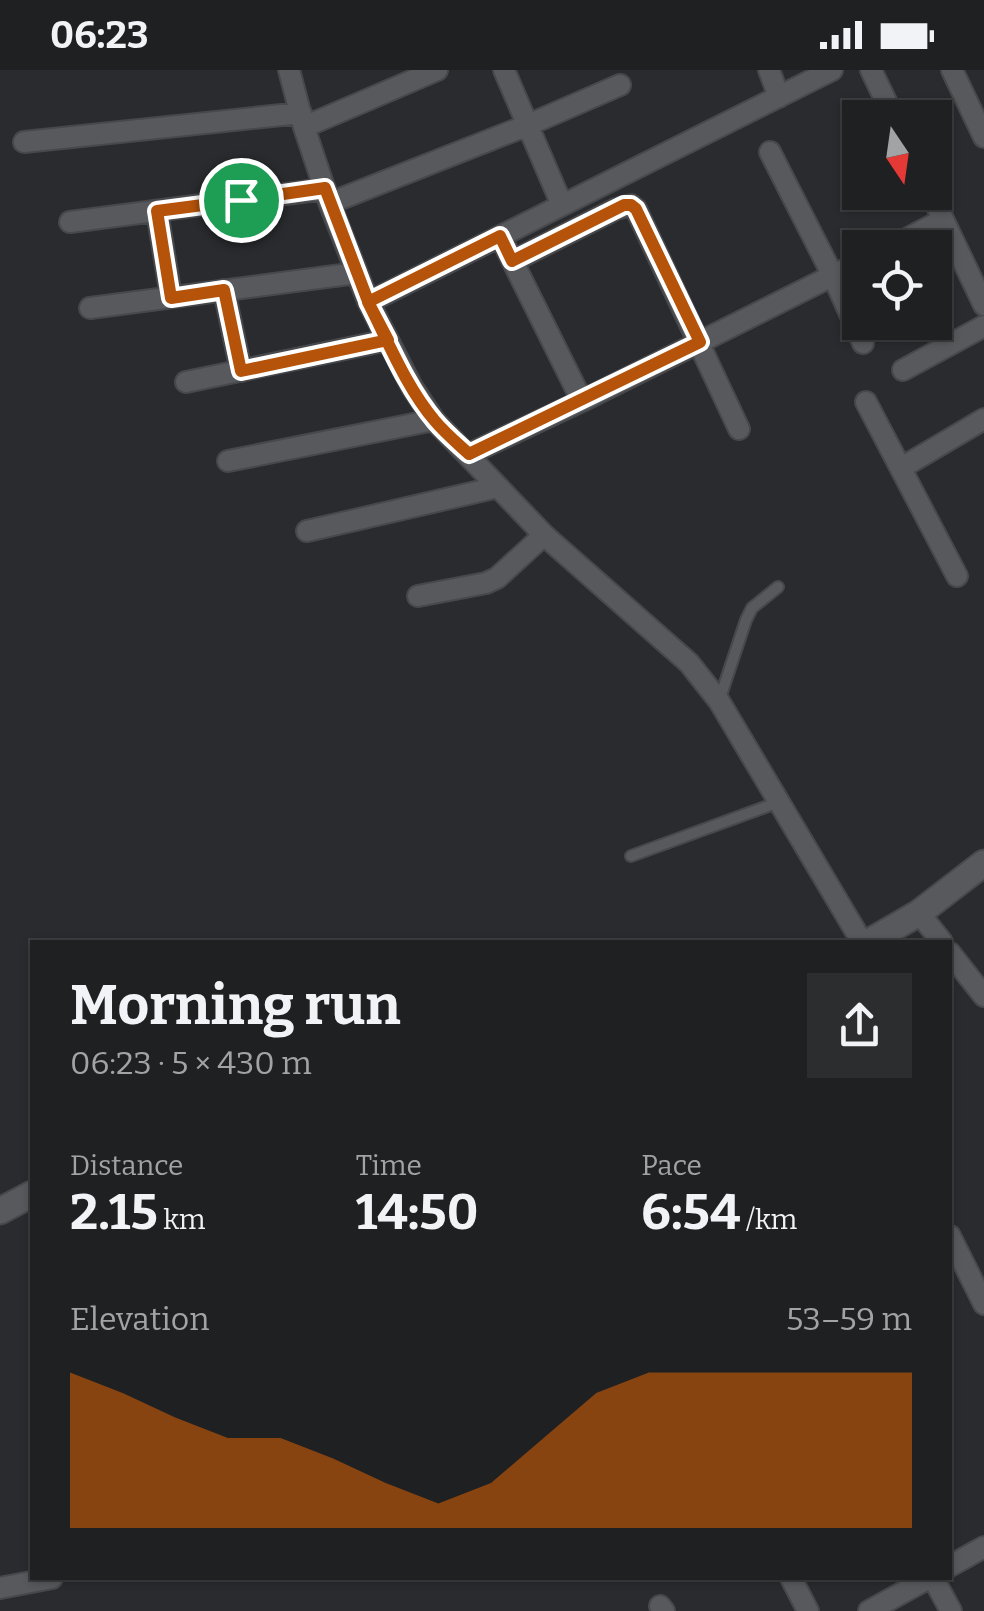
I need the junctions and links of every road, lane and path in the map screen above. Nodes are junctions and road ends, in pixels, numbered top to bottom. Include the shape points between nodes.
1 (289, 70) edge
2 (437, 70) edge
3 (504, 70) edge
4 (769, 70) edge
5 (832, 70) edge
6 (871, 70) edge
7 (952, 70) edge
8 (620, 85) dead end
9 (779, 97) junction
10 (885, 100) edge
11 (302, 120) junction
12 (528, 125) junction
13 (984, 137) edge
14 (24, 142) dead end
15 (770, 152) dead end
16 (327, 196) junction
17 (562, 205) junction
18 (938, 210) edge
19 (157, 211) junction
20 (943, 220) junction
21 (70, 222) dead end
22 (924, 230) edge
23 (500, 236) junction
24 (512, 261) junction
25 (842, 271) edge
26 (357, 273) junction
27 (832, 276) junction
28 (224, 290) junction
29 (171, 298) junction
30 (368, 302) junction
31 (984, 305) edge
32 (90, 308) dead end
33 (984, 326) edge
34 (388, 340) junction
35 (700, 342) junction
36 (863, 343) dead end
37 (902, 370) dead end
38 (241, 371) junction
39 (186, 382) dead end
40 (582, 401) junction
41 (866, 402) dead end
42 (984, 419) edge
43 (434, 420) junction
44 (739, 429) dead end
45 (469, 454) junction
46 (228, 461) dead end
47 (901, 468) junction
48 (498, 487) junction
49 (307, 531) dead end
50 (544, 535) junction
51 (957, 576) dead end
52 (778, 587) dead end
53 (418, 596) dead end
54 (718, 702) junction
55 (778, 802) junction
56 (631, 856) dead end
57 (984, 863) edge
58 (919, 913) junction
59 (865, 940) edge
60 (870, 940) edge
61 (940, 940) edge
62 (952, 956) edge
63 (984, 996) edge
64 (30, 1195) edge
65 (0, 1211) edge
66 (956, 1266) edge
67 (984, 1304) edge
68 (984, 1547) edge
69 (952, 1565) edge
70 (42, 1580) edge
71 (791, 1580) edge
72 (927, 1580) edge
73 (932, 1580) edge
74 (0, 1588) edge
75 (808, 1611) edge
76 (870, 1611) edge
77 (951, 1611) edge

1 - 11 street
2 - 11 street
3 - 12 street
4 - 9 street
5 - 9 street
6 - 10 street
7 - 13 street
8 - 12 street
9 - 17 street
11 - 14 street
11 - 16 street
12 - 16 street
12 - 17 street
15 - 27 street
16 - 19 street
16 - 26 street
17 - 23 street
18 - 20 street
19 - 21 street
19 - 29 street
20 - 22 street
20 - 31 street
23 - 24 street
23 - 30 street
24 - 35 street via 631,205
24 - 40 street
25 - 27 street
26 - 28 street
26 - 30 street
27 - 35 street
27 - 36 street
28 - 29 street
28 - 38 street
29 - 32 street
30 - 34 street
33 - 37 street
34 - 38 street
34 - 43 street
35 - 40 street
35 - 44 street
38 - 39 street
40 - 45 street
41 - 47 street
42 - 47 street
43 - 45 street
43 - 46 street
45 - 48 street
47 - 51 street
48 - 49 street
48 - 50 street
50 - 53 street via 497,578
50 - 54 street via 689,663
52 - 54 lane via 752,608
54 - 55 street
55 - 56 lane
55 - 59 street
57 - 58 street
58 - 60 street
58 - 61 street
62 - 63 street
64 - 65 street
66 - 67 street
68 - 69 street
70 - 74 street
71 - 75 street
72 - 76 street
73 - 77 street

